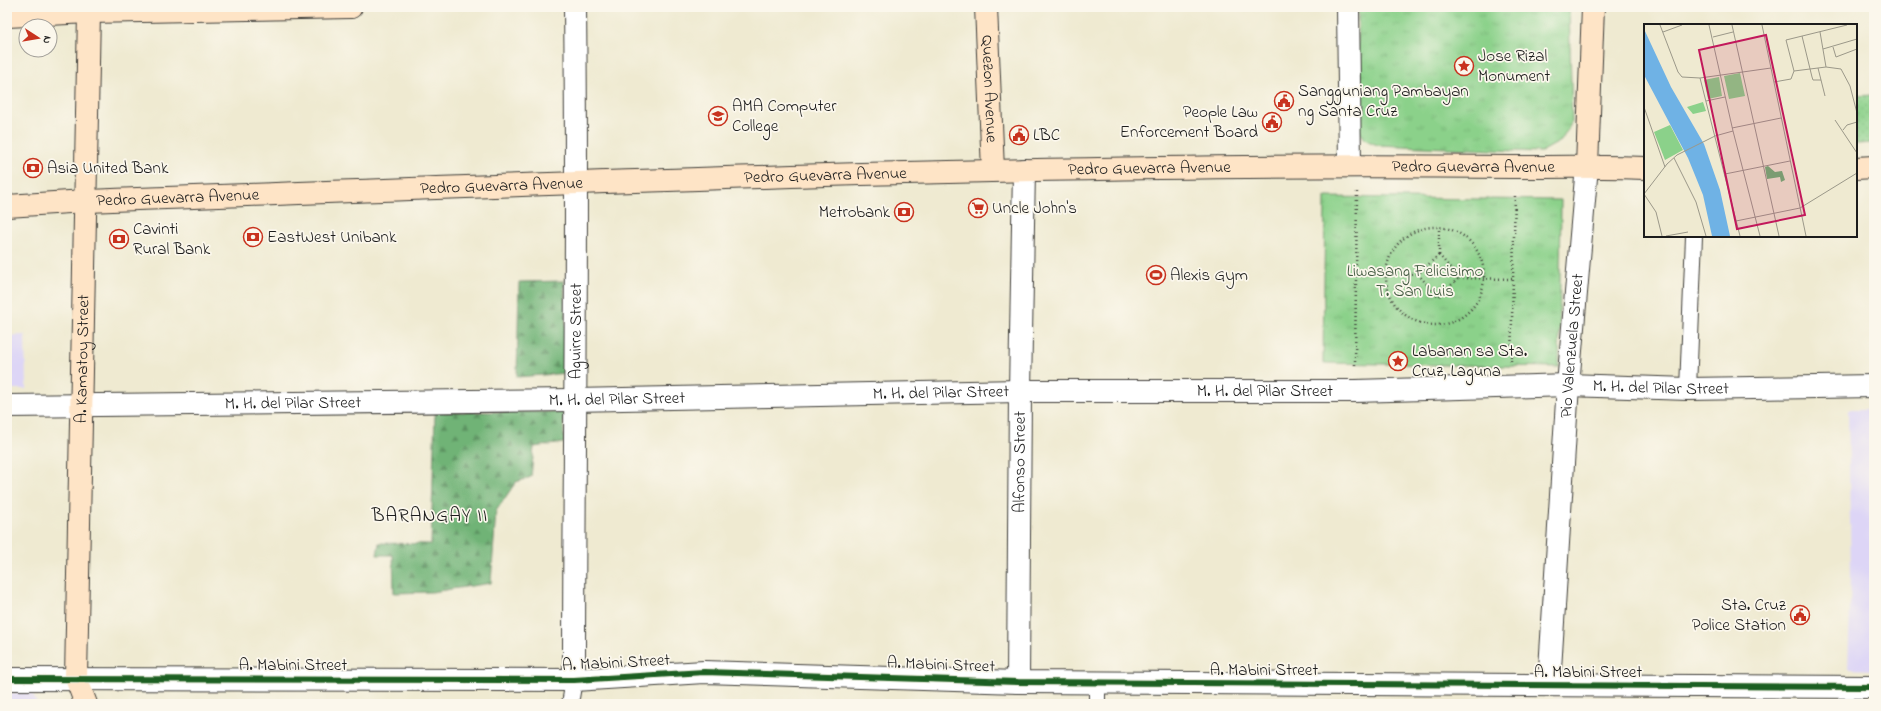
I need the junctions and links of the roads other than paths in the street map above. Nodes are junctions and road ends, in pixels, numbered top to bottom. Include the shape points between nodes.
1 (351, 7) edge
2 (575, 7) edge
3 (986, 7) edge
4 (1348, 7) edge
5 (1593, 7) edge
6 (89, 12) junction
7 (7, 16) edge
8 (1354, 165) junction
9 (1587, 166) junction
10 (1874, 167) edge
11 (1644, 168) edge
12 (1857, 168) edge
13 (993, 170) junction
14 (1024, 170) junction
15 (577, 183) junction
16 (85, 201) junction
17 (7, 206) edge
18 (1694, 237) edge
19 (1568, 385) junction
20 (1874, 386) edge
21 (1688, 389) junction
22 (1020, 391) junction
23 (574, 400) junction
24 (7, 406) edge
25 (82, 406) junction
26 (76, 678) junction
27 (7, 679) edge
28 (574, 680) junction
29 (1018, 682) junction
30 (1549, 685) junction
31 (1874, 687) edge
32 (1097, 693) edge
33 (1395, 694) edge
34 (86, 704) edge
35 (570, 704) edge

1 - 6 street
2 - 15 street, Aguirre Street
3 - 13 street, Quezon Avenue
4 - 8 street
5 - 9 street, Pio Valenzuela Street
6 - 7 street
6 - 16 street, A. Kamatoy Street
8 - 9 street, Pedro Guevarra Avenue
8 - 14 street, Pedro Guevarra Avenue
9 - 11 street, Pedro Guevarra Avenue
9 - 19 street, Pio Valenzuela Street
10 - 12 street
13 - 14 street, Pedro Guevarra Avenue
13 - 15 street, Pedro Guevarra Avenue
14 - 22 street, Alfonso Street
15 - 16 street, Pedro Guevarra Avenue
15 - 23 street, Aguirre Street
16 - 17 street, Pedro Guevarra Avenue
16 - 25 street, A. Kamatoy Street
18 - 21 lane
19 - 21 street, M. H. del Pilar Street
19 - 22 street, M. H. del Pilar Street via 1355,391
19 - 30 street, Pio Valenzuela Street
20 - 21 street, M. H. del Pilar Street
22 - 23 street, M. H. del Pilar Street
22 - 29 street, Alfonso Street
23 - 25 street, M. H. del Pilar Street
23 - 28 street, Aguirre Street
24 - 25 street, M. H. del Pilar Street
25 - 26 street, A. Kamatoy Street
26 - 27 street, A. Mabini Street
26 - 28 street, A. Mabini Street
26 - 34 street, A. Kamatoy Street
28 - 29 street, A. Mabini Street via 704,672
28 - 35 lane
29 - 32 street, A. Mabini Street
30 - 31 street, A. Mabini Street
30 - 33 street, A. Mabini Street
32 - 33 street, A. Mabini Street

